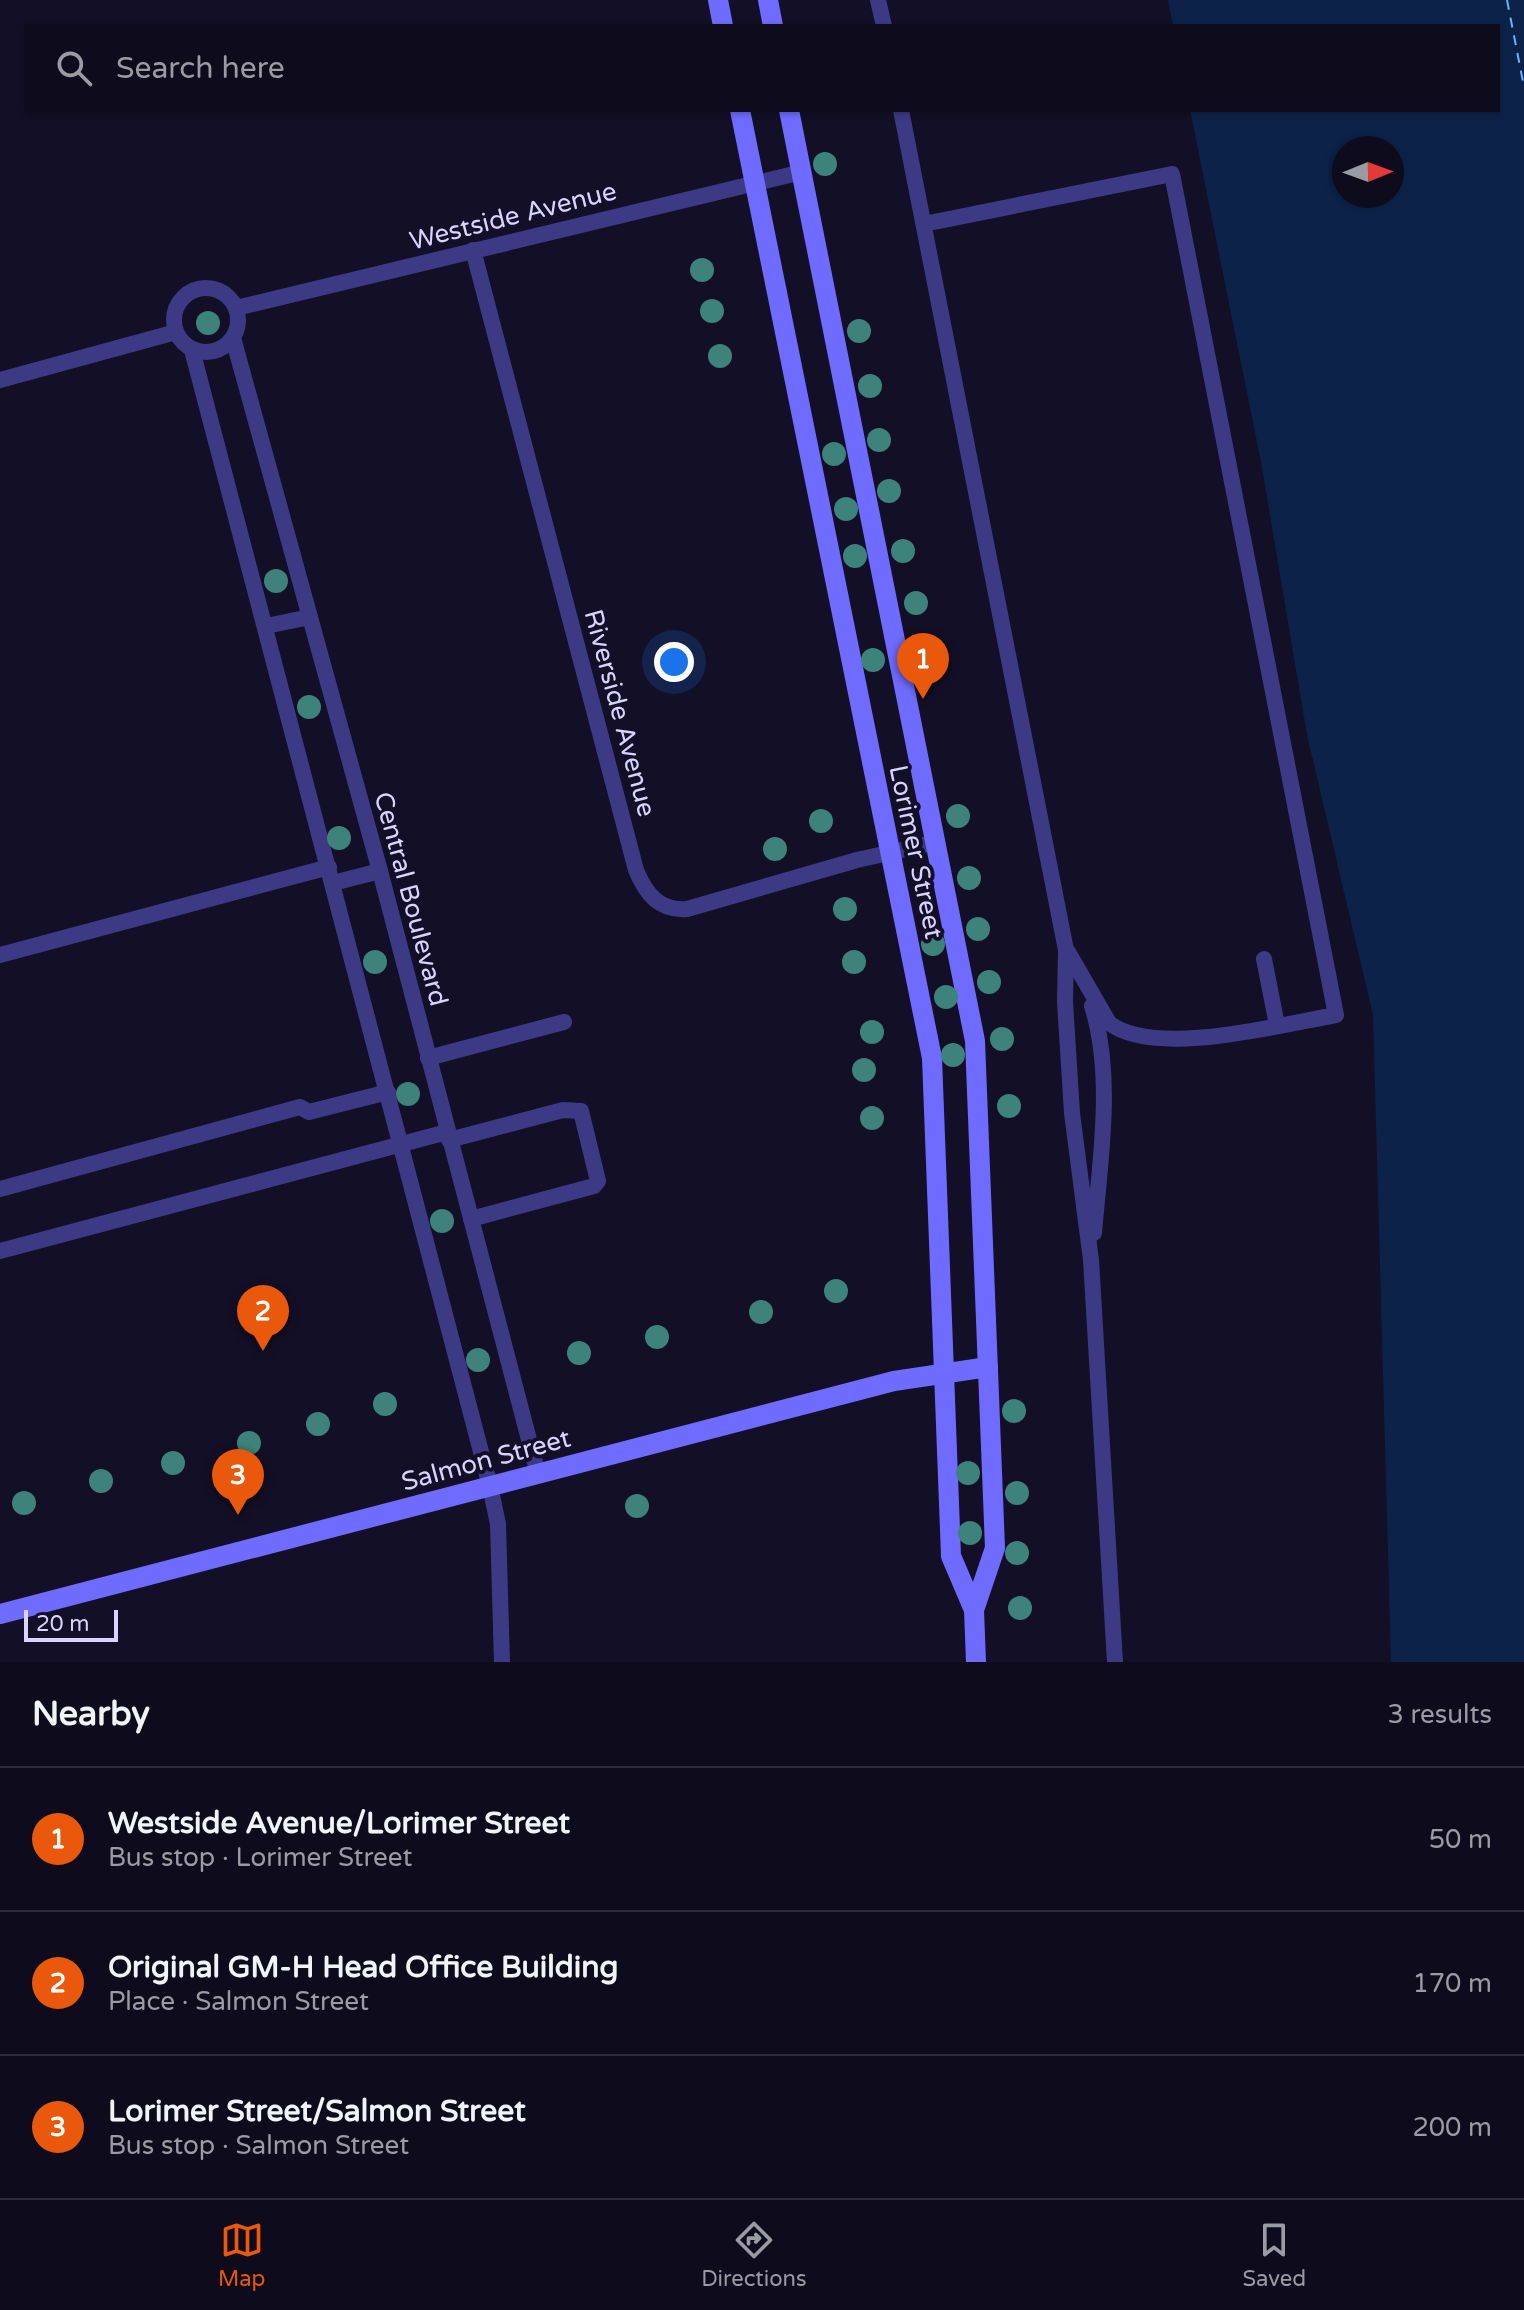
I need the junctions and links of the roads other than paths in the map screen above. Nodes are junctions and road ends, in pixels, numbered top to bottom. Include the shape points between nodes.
1 (718, 0) edge
2 (768, 0) edge
3 (878, 0) edge
4 (723, 24) edge
5 (773, 24) edge
6 (884, 24) edge
7 (740, 112) edge
8 (789, 112) edge
9 (901, 112) edge
10 (802, 172) junction
11 (755, 182) junction
12 (924, 224) junction
13 (473, 250) junction
14 (236, 308) junction
15 (176, 332) junction
16 (233, 338) junction
17 (192, 350) junction
18 (0, 380) edge
19 (310, 617) junction
20 (266, 626) junction
21 (937, 842) junction
22 (889, 852) junction
23 (380, 871) junction
24 (331, 875) junction
25 (1066, 950) junction
26 (0, 955) edge
27 (1264, 959) dead end
28 (1084, 981) junction
29 (564, 1022) dead end
30 (1277, 1025) junction
31 (428, 1058) junction
32 (388, 1092) junction
33 (448, 1136) junction
34 (401, 1143) junction
35 (0, 1189) edge
36 (471, 1219) junction
37 (0, 1251) edge
38 (1091, 1260) junction
39 (988, 1367) junction
40 (942, 1371) junction
41 (538, 1474) junction
42 (490, 1486) junction
43 (974, 1610) junction
44 (0, 1614) edge
45 (502, 1662) edge
46 (976, 1662) edge
47 (1115, 1662) edge

1 - 4 main road
2 - 5 main road
3 - 6 lane
7 - 11 main road, Lorimer Street
8 - 10 main road, Lorimer Street
9 - 12 lane
10 - 11 lane, Westside Avenue
10 - 21 main road, Lorimer Street
11 - 13 lane, Westside Avenue
11 - 22 main road, Lorimer Street
12 - 25 lane
12 - 30 lane via 1172,174 1336,1015
13 - 14 lane, Westside Avenue
13 - 22 lane, Riverside Avenue via 642,884 664,907 687,909
14 - 15 lane via 230,298 210,288 189,293 175,310
14 - 16 lane
15 - 17 lane
15 - 18 lane
16 - 17 lane via 210,353
16 - 19 lane, Central Boulevard
17 - 20 lane
19 - 20 lane
19 - 23 lane, Central Boulevard
20 - 24 lane
21 - 22 lane, Riverside Avenue
21 - 39 main road, Lorimer Street via 977,1056
22 - 40 main road, Lorimer Street via 932,1058
23 - 24 lane
23 - 31 lane, Central Boulevard
24 - 26 lane via 244,890
24 - 32 lane
25 - 28 lane
25 - 38 lane via 1074,1144
27 - 30 lane
28 - 30 lane via 1109,1023 1144,1040
28 - 38 lane via 1098,1029 1102,1121
29 - 31 lane
31 - 33 lane, Central Boulevard
32 - 34 lane
32 - 35 lane via 309,1112 300,1107
33 - 34 lane
33 - 36 lane, Central Boulevard
33 - 36 lane via 563,1110 581,1111 598,1181 594,1186
34 - 37 lane
34 - 42 lane
36 - 41 lane, Central Boulevard
38 - 47 lane
39 - 40 main road, Salmon Street
39 - 43 main road, Lorimer Street via 995,1548
40 - 41 main road, Salmon Street
40 - 43 main road, Lorimer Street via 951,1556
41 - 42 main road, Salmon Street
42 - 44 main road, Salmon Street
42 - 45 lane via 498,1524
43 - 46 main road, Lorimer Street

